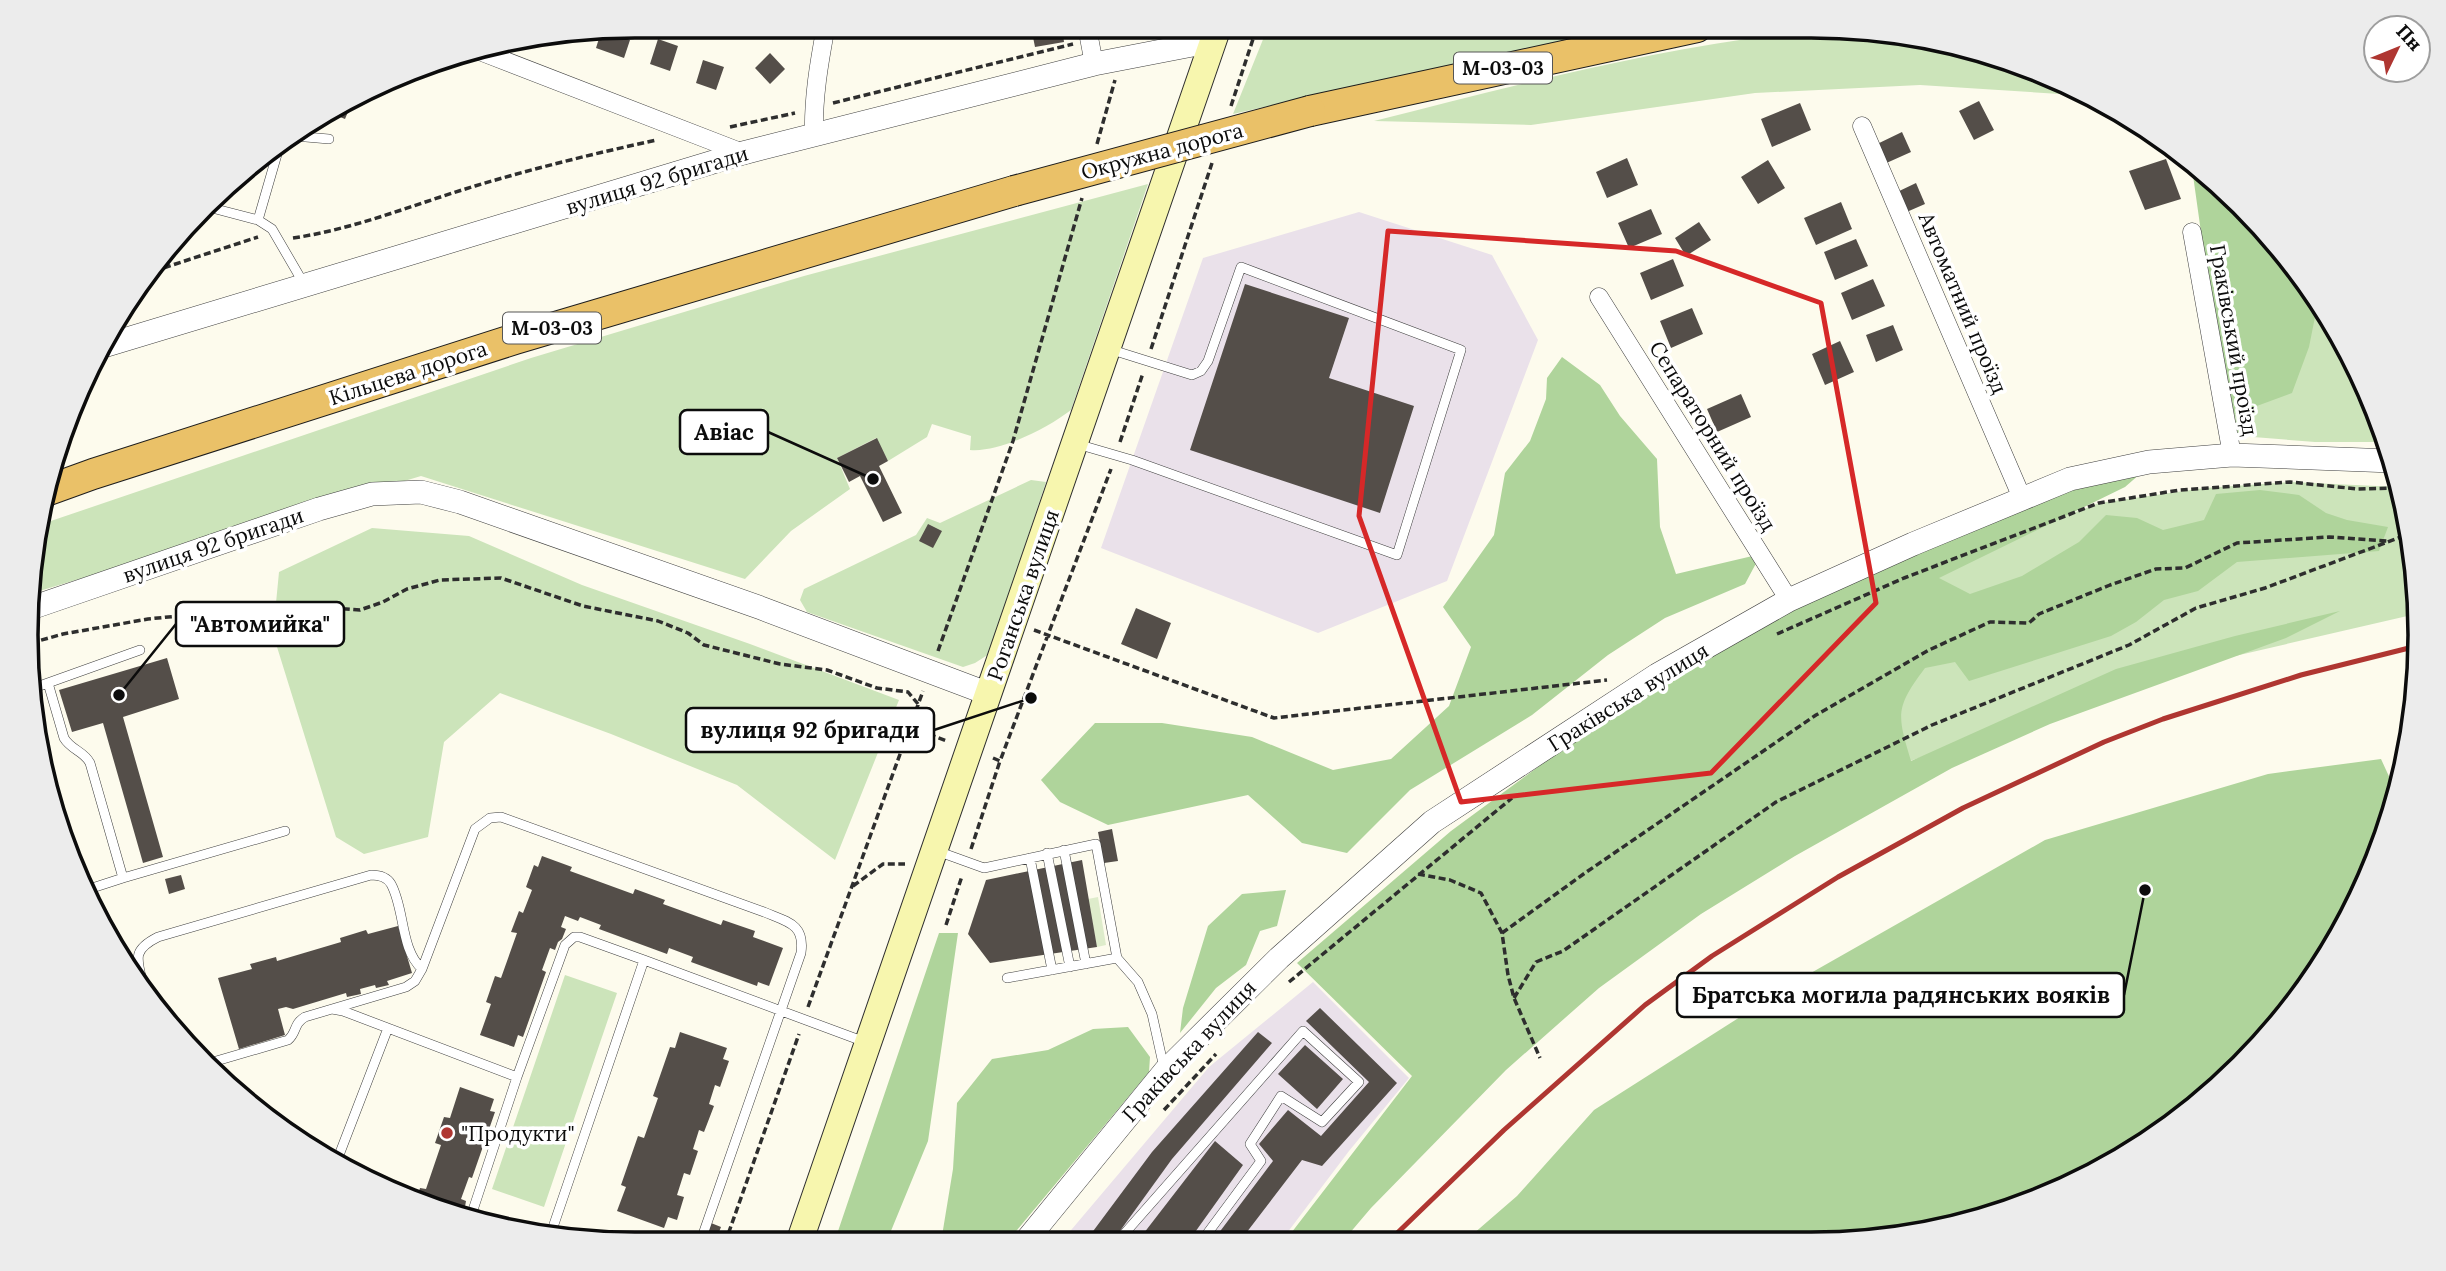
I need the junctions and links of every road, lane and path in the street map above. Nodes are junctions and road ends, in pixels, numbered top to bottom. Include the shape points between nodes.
1 (824, 38) edge
2 (1070, 38) edge
3 (1089, 38) edge
4 (1200, 38) edge
5 (1215, 38) edge
6 (1253, 38) edge
7 (1646, 38) edge
8 (493, 56) edge
9 (1094, 64) junction
10 (1115, 79) dead end
11 (814, 108) junction
12 (1229, 112) dead end
13 (1863, 126) dead end
14 (695, 134) junction
15 (814, 136) junction
16 (307, 137) edge
17 (329, 139) dead end
18 (1096, 146) dead end
19 (1216, 151) dead end
20 (743, 153) junction
21 (276, 159) edge
22 (1085, 186) dead end
23 (1014, 191) joint
24 (217, 209) edge
25 (258, 220) junction
26 (2192, 232) dead end
27 (276, 236) junction
28 (167, 266) edge
29 (305, 287) junction
30 (1599, 297) dead end
31 (115, 343) edge
32 (1108, 349) junction
33 (1147, 361) junction
34 (1076, 444) junction
35 (1116, 455) junction
36 (2232, 455) junction
37 (2381, 461) edge
38 (58, 487) edge
39 (2389, 488) edge
40 (2022, 498) junction
41 (2399, 538) edge
42 (2389, 541) junction
43 (1789, 600) junction
44 (40, 605) edge
45 (1047, 634) junction
46 (1775, 635) dead end
47 (38, 641) edge
48 (140, 650) dead end
49 (934, 659) dead end
50 (1616, 679) dead end
51 (48, 683) junction
52 (41, 685) edge
53 (925, 686) dead end
54 (989, 694) junction
55 (918, 704) junction
56 (909, 727) junction
57 (947, 741) dead end
58 (993, 758) dead end
59 (1000, 761) junction
60 (1519, 793) dead end
61 (285, 831) dead end
62 (1064, 850) junction
63 (1047, 853) junction
64 (933, 857) junction
65 (1030, 858) junction
66 (966, 862) junction
67 (1418, 874) junction
68 (123, 878) junction
69 (94, 887) edge
70 (852, 887) junction
71 (946, 925) dead end
72 (1503, 933) junction
73 (1117, 958) junction
74 (643, 960) junction
75 (137, 964) edge
76 (1086, 964) junction
77 (1070, 967) junction
78 (422, 969) junction
79 (1052, 970) junction
80 (1007, 978) dead end
81 (1286, 984) dead end
82 (1514, 998) junction
83 (330, 1009) junction
84 (808, 1009) dead end
85 (388, 1028) junction
86 (799, 1033) dead end
87 (869, 1044) junction
88 (1220, 1050) dead end
89 (1540, 1058) dead end
90 (216, 1061) edge
91 (1165, 1071) junction
92 (517, 1077) junction
93 (1164, 1110) dead end
94 (339, 1154) edge
95 (473, 1210) edge
96 (553, 1226) edge
97 (703, 1232) edge
98 (730, 1232) edge
99 (803, 1232) edge
100 (1033, 1232) edge
101 (1126, 1232) edge
102 (1209, 1232) edge

1 - 11 street
2 - 11 path
3 - 9 street
4 - 9 street, вулиця 92 бригади
5 - 32 main road, Роганська вулиця
6 - 12 path
7 - 23 highway, Окружна дорога / М-03-03, bridge via 1310,111
8 - 14 street
9 - 15 street, вулиця 92 бригади
10 - 18 path
11 - 14 path
11 - 15 street
13 - 40 street, Автоматний проїзд
14 - 20 street
14 - 27 path via 570,160 329,232
15 - 20 street, вулиця 92 бригади
16 - 17 lane
19 - 33 path
20 - 29 street, вулиця 92 бригади
21 - 25 lane
22 - 49 path via 1013,441
23 - 38 highway, Кільцева дорога / М-03-03 via 515,339
24 - 25 lane
25 - 27 lane
26 - 36 street, Граківський проїзд
27 - 28 path via 253,237
27 - 29 lane
29 - 31 street, вулиця 92 бригади
30 - 43 street, Сепараторний проїзд
32 - 33 lane
32 - 34 main road, Роганська вулиця
33 - 35 path
33 - 35 lane via 1192,375 1201,371 1241,267 1461,350 1397,555
34 - 35 lane
34 - 54 main road, Роганська вулиця
35 - 45 path
36 - 37 street, Граківська вулиця
36 - 40 street, Граківська вулиця via 2149,462 2070,479
39 - 46 path via 2290,482 2180,490 2099,503 1904,578
40 - 43 street, Граківська вулиця
41 - 42 path
42 - 72 path via 2329,537 2237,543 2185,568 2156,569 2110,585 2039,614 2029,624 1990,622 1929,650 1816,715
42 - 82 path via 2265,588 2196,608 2129,645 1932,725 1776,802 1563,951 1536,962
43 - 91 street, Граківська вулиця via 1657,675 1432,822 1279,958
44 - 54 street, вулиця 92 бригади via 319,509 372,494 421,492 748,603
45 - 50 path via 1273,718
45 - 59 path
47 - 55 path via 148,619 239,610 309,606 360,610 440,580 501,578 583,606 658,621 704,645 908,692
48 - 51 lane
51 - 52 lane
51 - 68 lane via 64,738 90,763
53 - 55 path
54 - 64 main road, Роганська вулиця
55 - 56 path
56 - 57 path
56 - 70 path
58 - 59 path
59 - 66 path
60 - 67 path
61 - 68 lane
62 - 63 lane
62 - 73 lane via 1096,844
62 - 76 lane
63 - 65 lane
63 - 77 lane
64 - 66 lane
64 - 70 path via 883,864
64 - 87 main road, Роганська вулиця
65 - 66 lane via 984,868
65 - 79 lane
66 - 71 path
67 - 72 path via 1481,893
67 - 81 path
68 - 69 lane
70 - 84 path
72 - 82 path
73 - 76 lane
73 - 91 lane via 1138,982 1152,1014
74 - 87 lane
74 - 92 lane via 580,937 569,940
74 - 96 lane
75 - 78 lane via 143,946 158,937 379,875 390,883 413,957
76 - 77 lane
77 - 79 lane
78 - 83 lane via 406,987
78 - 97 lane via 475,829 491,818 501,817 739,903 798,929 801,953
79 - 80 lane
82 - 89 path
83 - 85 lane
83 - 90 lane via 300,1020 288,1040
85 - 92 lane
85 - 94 lane
86 - 98 path
87 - 99 main road, Роганська вулиця
88 - 93 path
91 - 100 street, Граківська вулиця
92 - 95 lane
101 - 102 lane via 1303,1031 1359,1082 1322,1122 1281,1096 1250,1144 1261,1161

